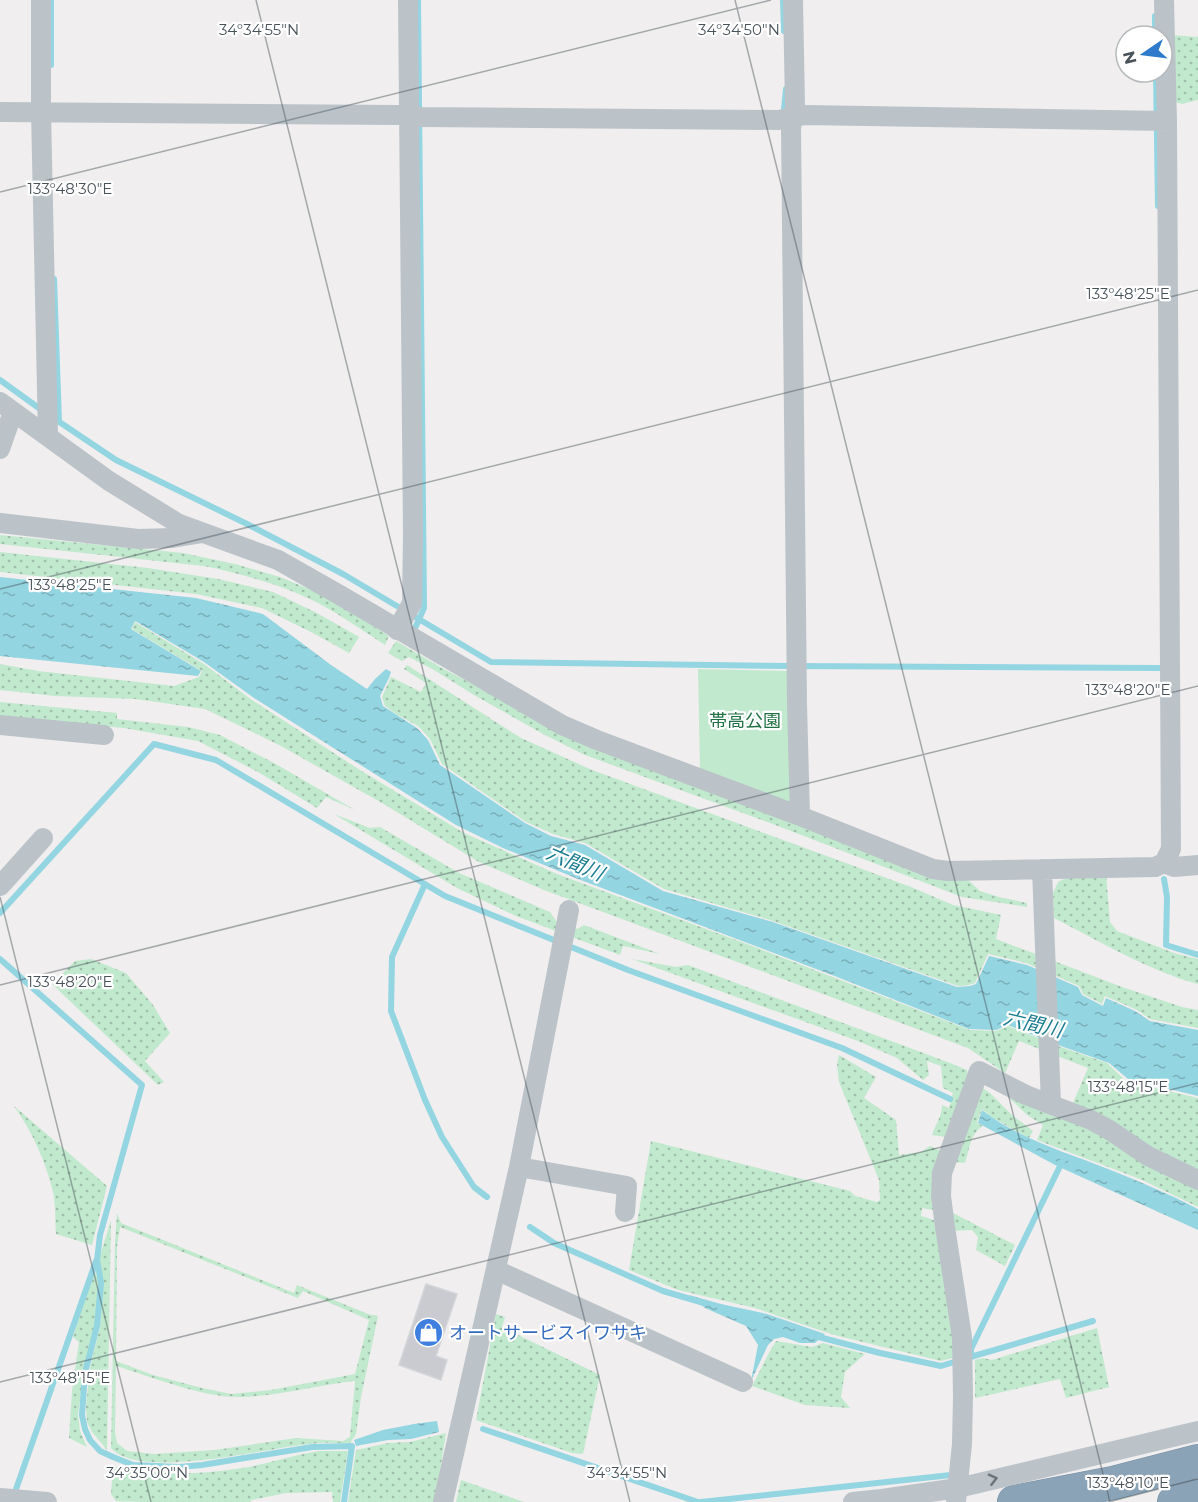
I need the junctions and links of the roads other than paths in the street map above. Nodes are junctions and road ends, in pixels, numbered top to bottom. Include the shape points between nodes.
1 (41, 0) edge
2 (408, 0) edge
3 (793, 0) edge
4 (1164, 0) edge
5 (0, 112) edge
6 (47, 112) junction
7 (416, 117) junction
8 (793, 117) junction
9 (1159, 121) junction
10 (7, 407) edge
11 (48, 421) junction
12 (0, 448) edge
13 (0, 523) edge
14 (203, 533) junction
15 (403, 618) junction
16 (0, 725) edge
17 (104, 735) dead end
18 (800, 816) junction
19 (43, 838) dead end
20 (1164, 863) junction
21 (1198, 865) edge
22 (1042, 868) junction
23 (0, 886) edge
24 (569, 910) dead end
25 (1051, 1096) junction
26 (519, 1167) junction
27 (1198, 1180) edge
28 (625, 1212) dead end
29 (496, 1270) junction
30 (743, 1382) dead end
31 (1198, 1431) edge
32 (1198, 1461) edge
33 (957, 1495) edge
34 (1198, 1496) edge
35 (0, 1498) edge
36 (47, 1502) edge
37 (442, 1502) edge
38 (853, 1502) edge
39 (1014, 1502) edge
40 (1174, 1502) edge

1 - 6 street
2 - 7 street
3 - 8 street
4 - 9 street
5 - 6 street
6 - 7 street
6 - 11 street
7 - 8 street
7 - 15 street via 413,511
8 - 9 street
8 - 18 street
9 - 20 street via 1171,849
10 - 11 street
10 - 12 street
11 - 14 street via 119,488 179,524
13 - 14 street via 138,539
14 - 15 street via 278,560 338,594
15 - 18 street via 479,675 562,725
16 - 17 street
18 - 22 street via 933,869
19 - 23 street
20 - 21 street via 1174,867
20 - 22 street via 1155,867
22 - 25 street
24 - 26 street
25 - 27 street via 1149,1156
25 - 33 street via 1026,1095 979,1071 942,1173 941,1196 962,1337 962,1444
26 - 28 street via 627,1186
26 - 29 street
29 - 30 street
29 - 37 street
33 -> 31 street
32 - 39 highway via 1113,1484
33 - 38 street
34 - 40 highway
35 - 36 street

